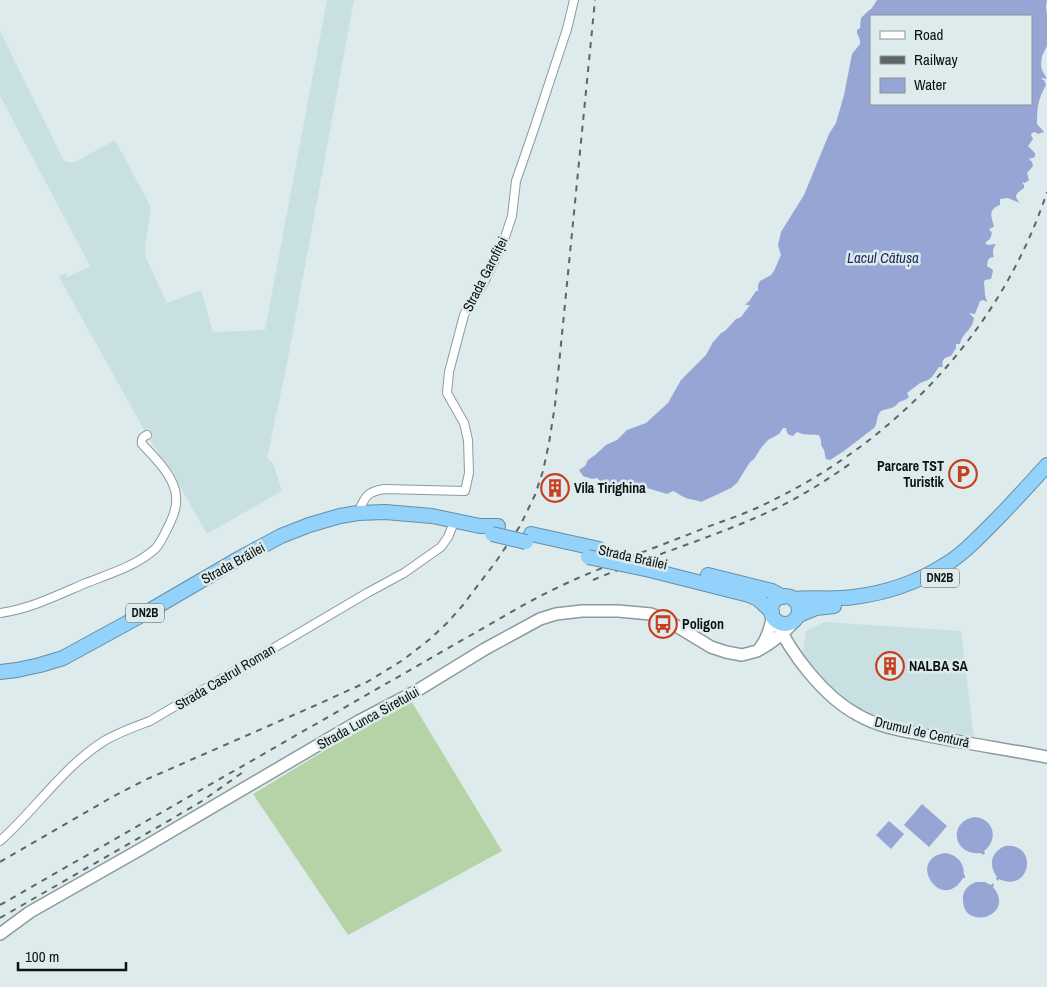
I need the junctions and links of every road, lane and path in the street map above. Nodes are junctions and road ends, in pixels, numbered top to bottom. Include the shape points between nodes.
1 (574, 0) edge
2 (147, 435) dead end
3 (1047, 465) edge
4 (1047, 478) edge
5 (358, 513) junction
6 (455, 520) junction
7 (655, 567) junction
8 (788, 598) junction
9 (0, 613) edge
10 (773, 615) junction
11 (797, 617) junction
12 (782, 634) junction
13 (757, 651) junction
14 (794, 653) junction
15 (0, 672) edge
16 (1047, 757) edge
17 (0, 841) edge
18 (0, 934) edge

1 - 5 street, Strada Garofiței via 516,181 512,216 502,246 464,315 449,372 447,394 464,423 468,440 465,491 374,491 366,496
2 - 9 street via 141,440 142,444 168,474 176,497 171,522 156,548 131,565 36,604
3 - 8 highway, Strada Brăilei / DN2B via 964,551 933,572 874,594 851,598
4 - 11 highway, DN2B via 970,557 937,579 876,602 816,608
5 - 6 highway, Strada Brăilei / DN2B via 405,513
5 - 15 highway, Strada Brăilei / DN2B via 309,525 282,536 63,658
6 - 7 highway, Strada Brăilei / DN2B
6 - 17 street, Strada Castrul Roman via 441,547 404,573 150,721 104,741 66,772
7 - 8 highway, Strada Brăilei / DN2B via 772,591
7 - 10 highway, Strada Brăilei / DN2B via 749,595 758,599
8 - 10 highway via 779,598 773,604
8 - 11 highway via 798,604
10 - 11 highway, DN2B via 782,624 791,623
10 - 12 street, Drumul de Centură
10 - 13 street via 766,641
11 - 12 street, Strada Lunca Siretului
11 - 14 street
12 - 13 street, Strada Lunca Siretului
12 - 14 street, Drumul de Centură
13 - 14 street via 776,646
13 - 18 street, Strada Lunca Siretului via 742,655 718,650 651,614 582,611 548,616 532,622 359,721 30,912
14 - 16 street, Drumul de Centură via 841,704 872,722 939,738

